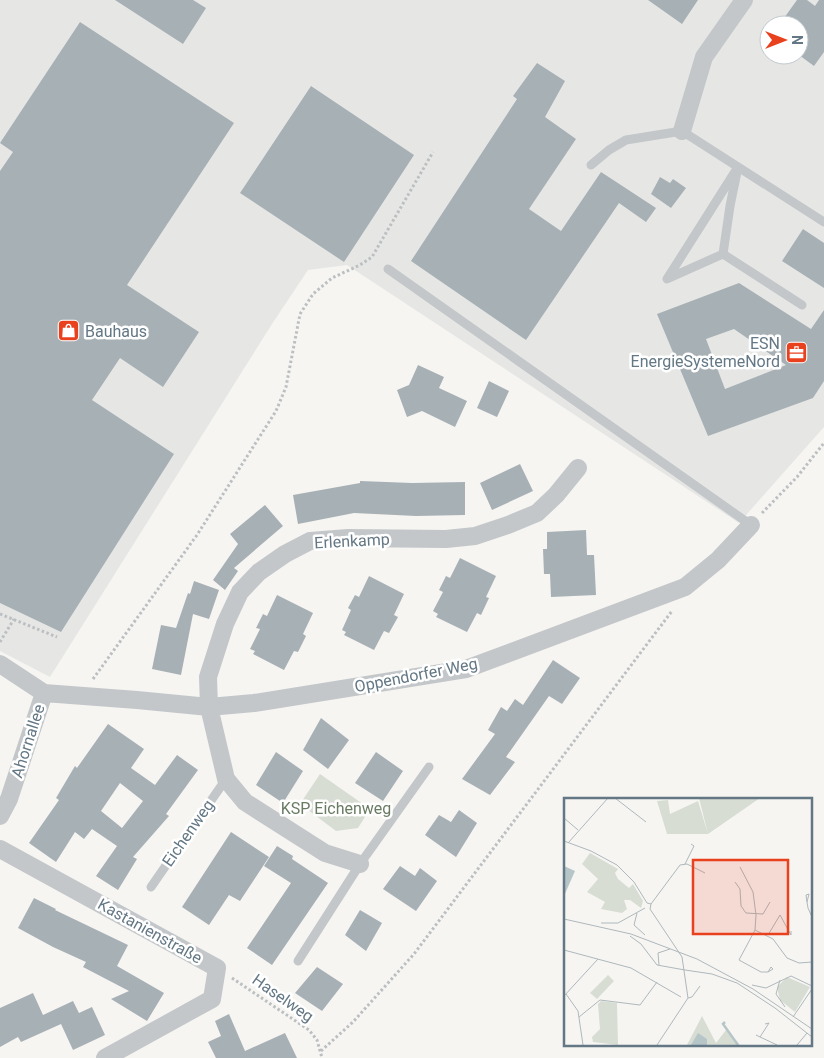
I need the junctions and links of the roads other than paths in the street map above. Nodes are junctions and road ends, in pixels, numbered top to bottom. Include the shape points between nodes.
1 (744, 0) edge
2 (682, 131) junction
3 (592, 164) dead end
4 (738, 167) junction
5 (824, 222) edge
6 (724, 254) junction
7 (388, 269) dead end
8 (802, 305) dead end
9 (578, 468) dead end
10 (751, 525) joint
11 (0, 664) edge
12 (44, 693) junction
13 (209, 708) junction
14 (429, 767) dead end
15 (226, 778) junction
16 (0, 816) edge
17 (0, 849) edge
18 (360, 864) junction
19 (151, 887) dead end
20 (298, 961) dead end
21 (105, 1058) edge

1 - 2 street via 704,57
2 - 3 lane via 626,140
2 - 4 lane
4 - 5 lane
4 - 6 lane
4 - 6 lane via 667,280
6 - 8 lane
7 - 10 lane
9 - 13 street, Erlenkamp via 537,513 475,536 310,541 285,554 259,572 240,592 225,624 208,677
10 - 13 street, Oppendorfer Weg via 718,560 685,587 466,669
11 - 12 street
12 - 13 street, Oppendorfer Weg
12 - 16 street, Ahornallee via 9,799
13 - 15 street, Eichenweg
14 - 18 lane
15 - 18 street, Eichenweg via 253,808 325,853
15 - 19 lane, Eichenweg
17 - 21 street, Kastanienstraße via 216,968 212,999
18 - 20 lane

